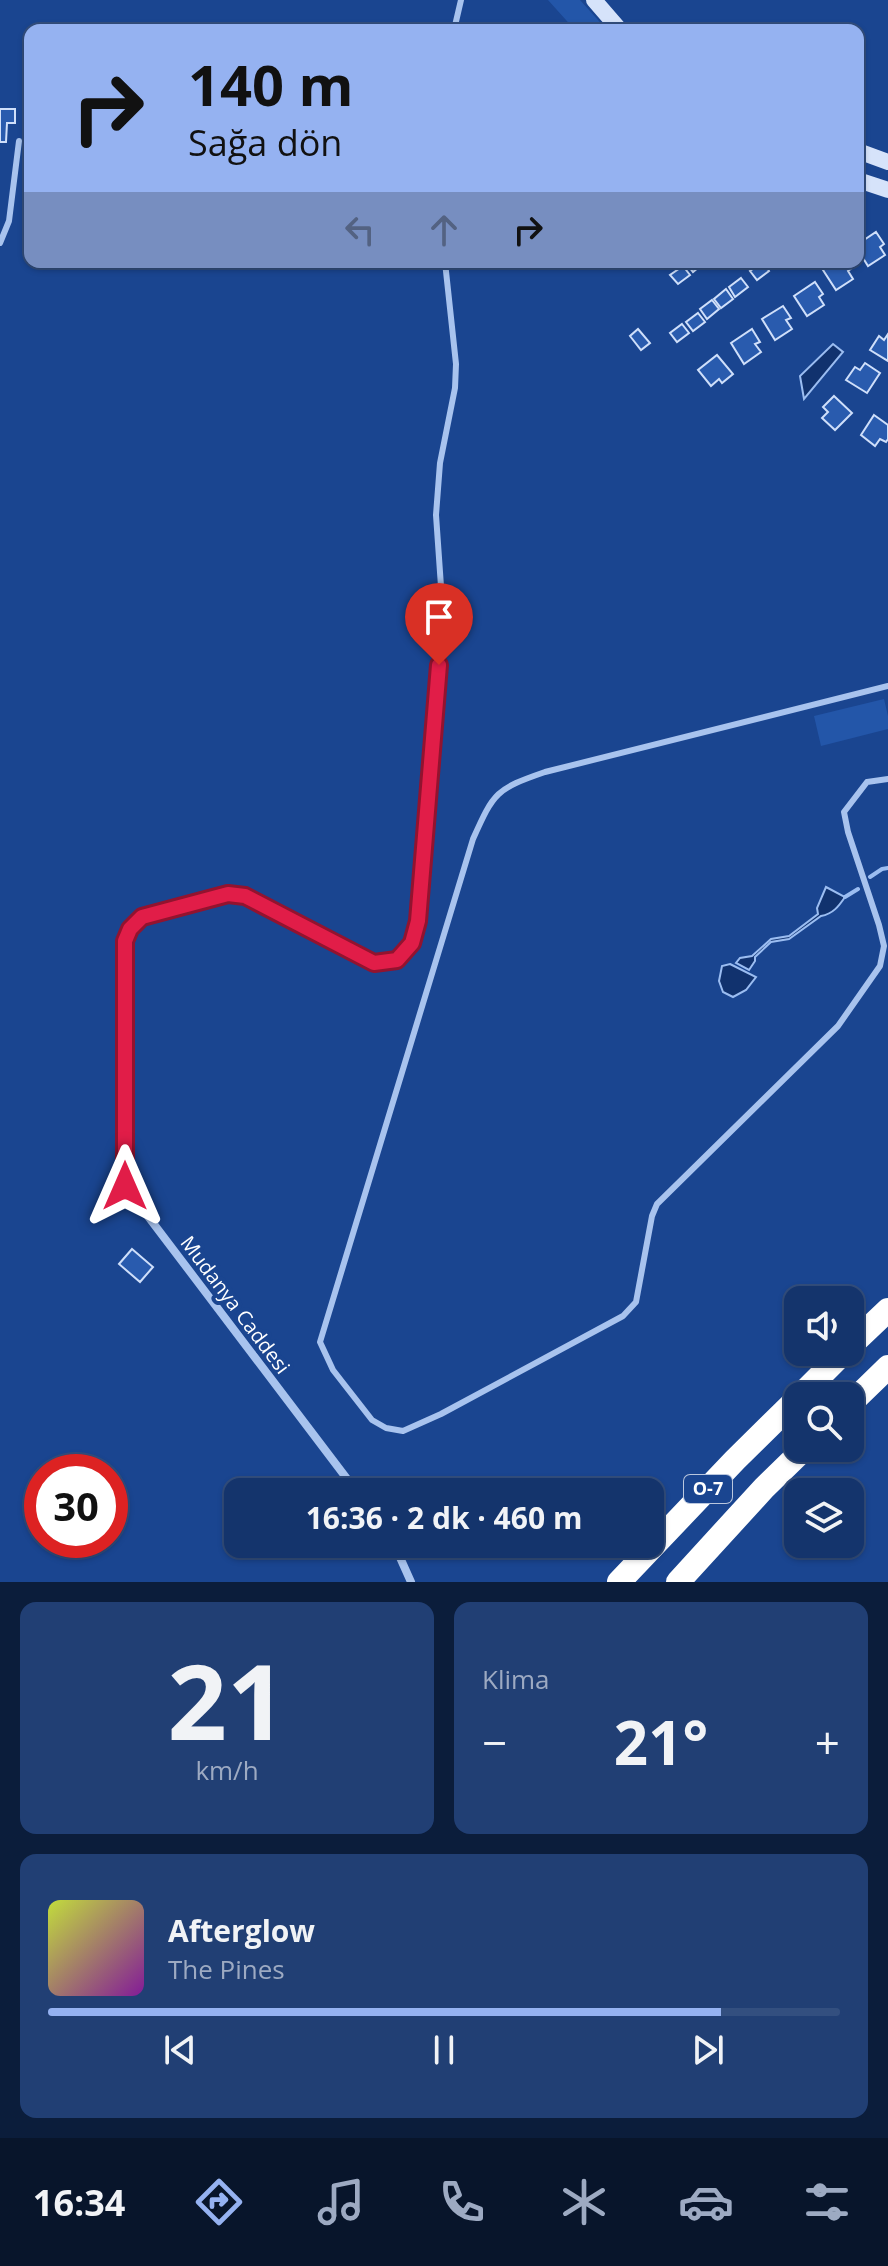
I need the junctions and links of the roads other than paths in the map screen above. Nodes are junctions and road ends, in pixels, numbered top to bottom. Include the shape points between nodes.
1 (461, 0) edge
2 (594, 0) edge
3 (455, 24) edge
4 (615, 24) edge
5 (19, 141) dead end
6 (864, 153) edge
7 (888, 162) edge
8 (864, 182) edge
9 (888, 190) edge
10 (0, 243) edge
11 (446, 268) edge
12 (888, 686) edge
13 (888, 779) edge
14 (125, 941) joint
15 (888, 1310) edge
16 (864, 1333) edge
17 (830, 1366) edge
18 (888, 1367) edge
19 (814, 1382) edge
20 (864, 1390) edge
21 (784, 1412) edge
22 (791, 1462) edge
23 (346, 1478) edge
24 (400, 1558) edge
25 (411, 1582) edge
26 (619, 1582) edge
27 (678, 1582) edge

1 - 3 lane
2 - 4 street
5 - 10 lane via 9,221
6 - 7 street
8 - 9 street
11 - 14 lane via 455,388 440,463 436,515 443,615 412,943 397,960 374,963 245,896 228,894 142,917
12 - 13 lane via 545,772 513,783 488,804 320,1342 333,1370 372,1420 403,1431 623,1316 636,1302 657,1204 838,1026 880,966 884,946 844,812 867,782
14 - 23 street, Mudanya Caddesi via 125,1186
15 - 16 highway
17 - 19 highway, O-7
18 - 20 highway
21 - 26 highway, O-7
22 - 27 highway, O-7
24 - 25 street

